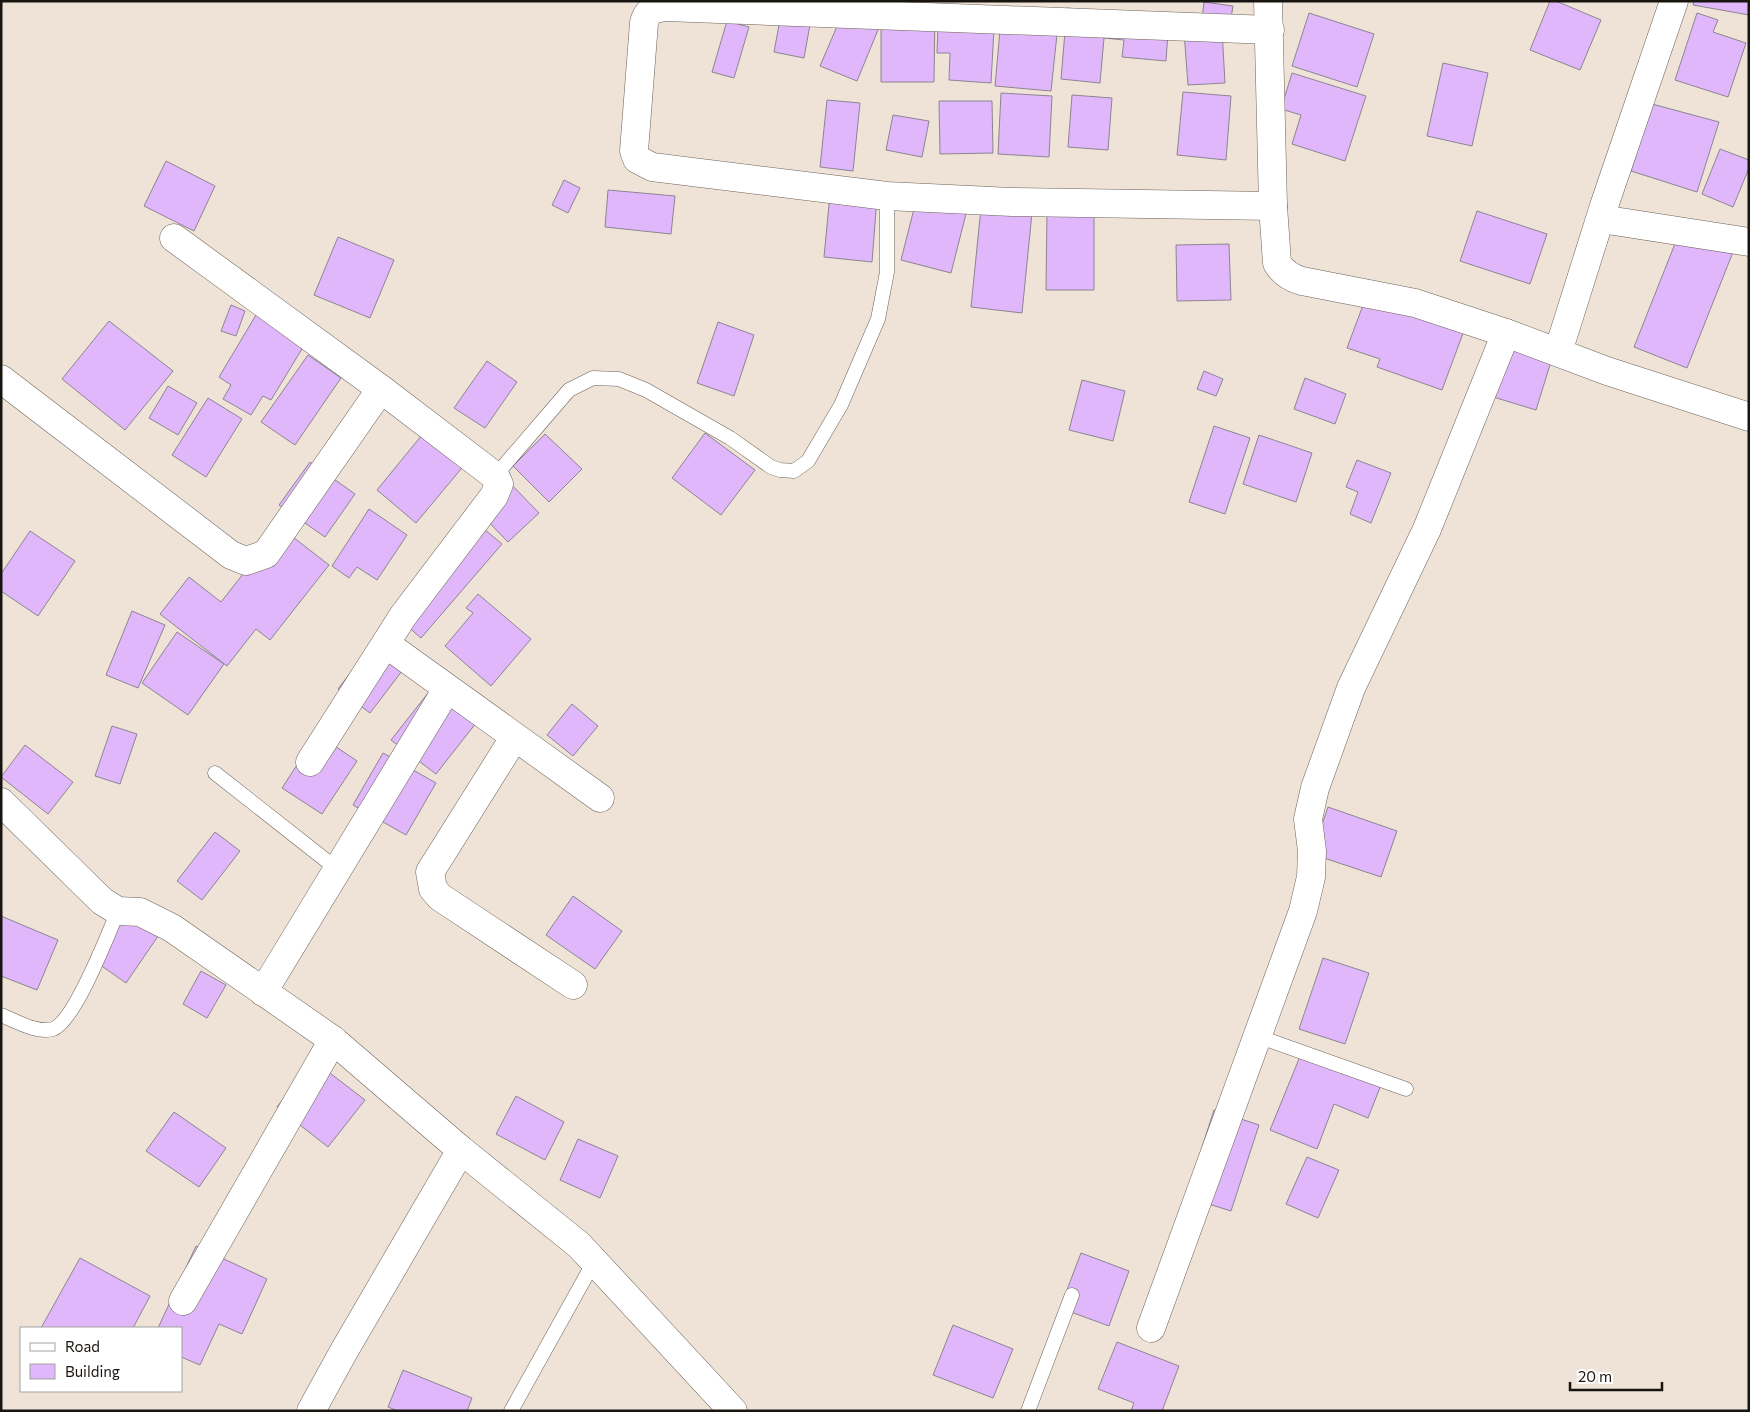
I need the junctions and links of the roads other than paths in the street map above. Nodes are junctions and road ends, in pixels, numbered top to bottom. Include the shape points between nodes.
1 (1268, 1) edge
2 (1674, 1) edge
3 (1270, 30) junction
4 (887, 196) junction
5 (1273, 206) junction
6 (1601, 219) junction
7 (174, 238) dead end
8 (1749, 242) edge
9 (1506, 333) junction
10 (1558, 352) junction
11 (1, 379) edge
12 (381, 389) junction
13 (1749, 417) edge
14 (495, 476) junction
15 (386, 644) junction
16 (447, 689) junction
17 (514, 738) junction
18 (310, 762) dead end
19 (214, 773) dead end
20 (600, 798) dead end
21 (1, 802) edge
22 (337, 869) junction
23 (118, 911) junction
24 (573, 985) dead end
25 (263, 992) junction
26 (1, 1015) edge
27 (1257, 1036) junction
28 (333, 1040) junction
29 (1406, 1089) dead end
30 (461, 1150) junction
31 (595, 1260) junction
32 (1072, 1295) dead end
33 (183, 1300) dead end
34 (1151, 1328) dead end
35 (311, 1411) edge
36 (511, 1411) edge
37 (733, 1411) edge
38 (1028, 1411) edge

1 - 3 street
2 - 6 street
3 - 4 street via 666,7 648,12 644,23 634,150 641,162 652,167
3 - 5 street
4 - 5 street via 1012,202
4 - 14 lane via 887,272 878,318 841,405 808,461 794,470 771,467 730,438 646,390 619,379 593,378 568,390
5 - 9 street via 1277,263 1287,275 1302,281 1415,303
6 - 8 street
6 - 10 street
7 - 12 street
9 - 10 street
9 - 27 street via 1427,529 1351,688 1315,788 1308,819 1311,877 1303,912
10 - 13 street
11 - 12 street via 231,555 246,561 266,554
12 - 14 street
14 - 15 street via 499,484 494,496 403,616
15 - 16 street
15 - 18 street
16 - 17 street
16 - 22 street
17 - 20 street
17 - 24 street via 430,872 430,883 440,897
19 - 22 lane
21 - 23 street via 102,901
22 - 25 street
23 - 25 street via 140,912 153,917
23 - 26 lane via 76,1005 64,1022 52,1029 36,1028
25 - 28 street
27 - 29 lane
27 - 34 street
28 - 30 street
28 - 33 street
30 - 31 street
30 - 35 street
31 - 36 lane
31 - 37 street
32 - 38 lane

